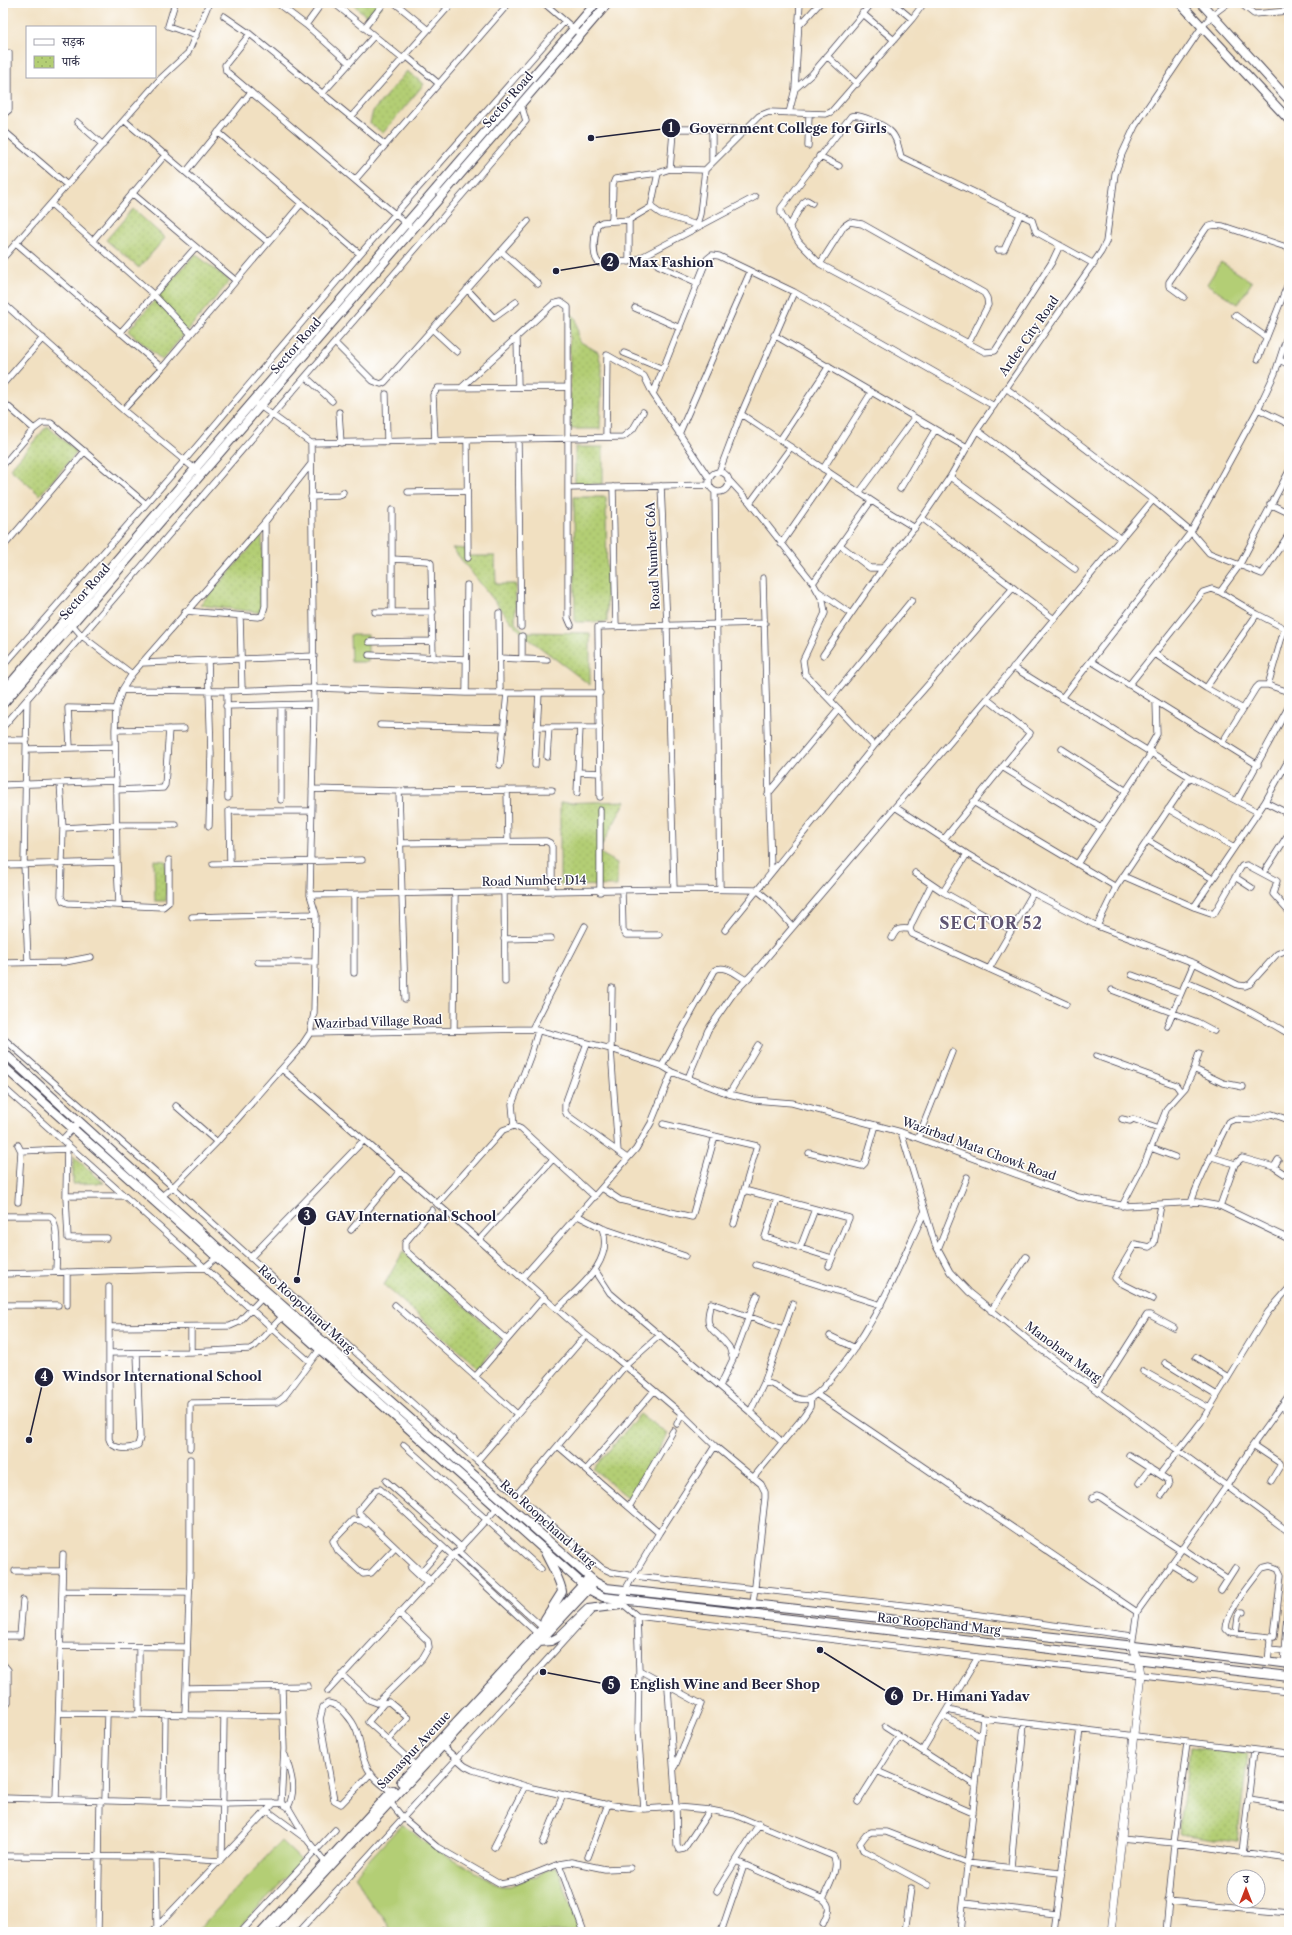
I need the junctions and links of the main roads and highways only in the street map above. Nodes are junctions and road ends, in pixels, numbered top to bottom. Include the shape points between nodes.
1 (596, 3) edge
2 (608, 3) edge
3 (1180, 3) edge
4 (1201, 3) edge
5 (1289, 100) edge
6 (1289, 120) edge
7 (410, 226) junction
8 (198, 472) junction
9 (3, 692) edge
10 (3, 704) edge
11 (3, 1052) edge
12 (3, 1066) edge
13 (265, 1295) junction
14 (463, 1464) junction
15 (457, 1472) junction
16 (543, 1548) junction
17 (593, 1579) junction
18 (586, 1586) junction
19 (625, 1590) junction
20 (623, 1602) junction
21 (540, 1635) junction
22 (1286, 1665) edge
23 (1289, 1677) edge
24 (460, 1722) junction
25 (262, 1932) edge
26 (269, 1932) edge

1 - 7 main road, Sector Road
2 - 7 main road, Sector Road via 521,104
3 - 6 main road
4 - 5 main road
7 - 8 main road, Sector Road
8 - 9 main road, Sector Road
8 - 10 main road, Sector Road
11 - 13 main road, Rao Roopchand Marg via 162,1196
12 - 13 main road, Rao Roopchand Marg via 216,1257
13 - 14 main road, Rao Roopchand Marg
13 - 15 main road, Rao Roopchand Marg via 283,1316
14 - 15 main road
14 - 17 main road, Rao Roopchand Marg
15 - 16 main road, Rao Roopchand Marg
16 - 18 main road, Rao Roopchand Marg
16 - 21 main road via 551,1568 560,1581 562,1592 545,1618
17 - 18 main road, Rao Roopchand Marg
17 - 19 main road, Rao Roopchand Marg via 606,1588
18 - 20 main road, Rao Roopchand Marg via 603,1597
18 - 21 main road, Samaspur Avenue
18 - 21 main road, Samaspur Avenue
19 - 20 main road
19 - 22 main road, Rao Roopchand Marg via 1132,1645
20 - 21 main road via 618,1606 596,1607 585,1612 557,1642
20 - 23 main road, Rao Roopchand Marg
21 - 24 main road, Samaspur Avenue
24 - 25 main road, Samaspur Avenue via 325,1862
24 - 26 main road, Samaspur Avenue via 442,1746

